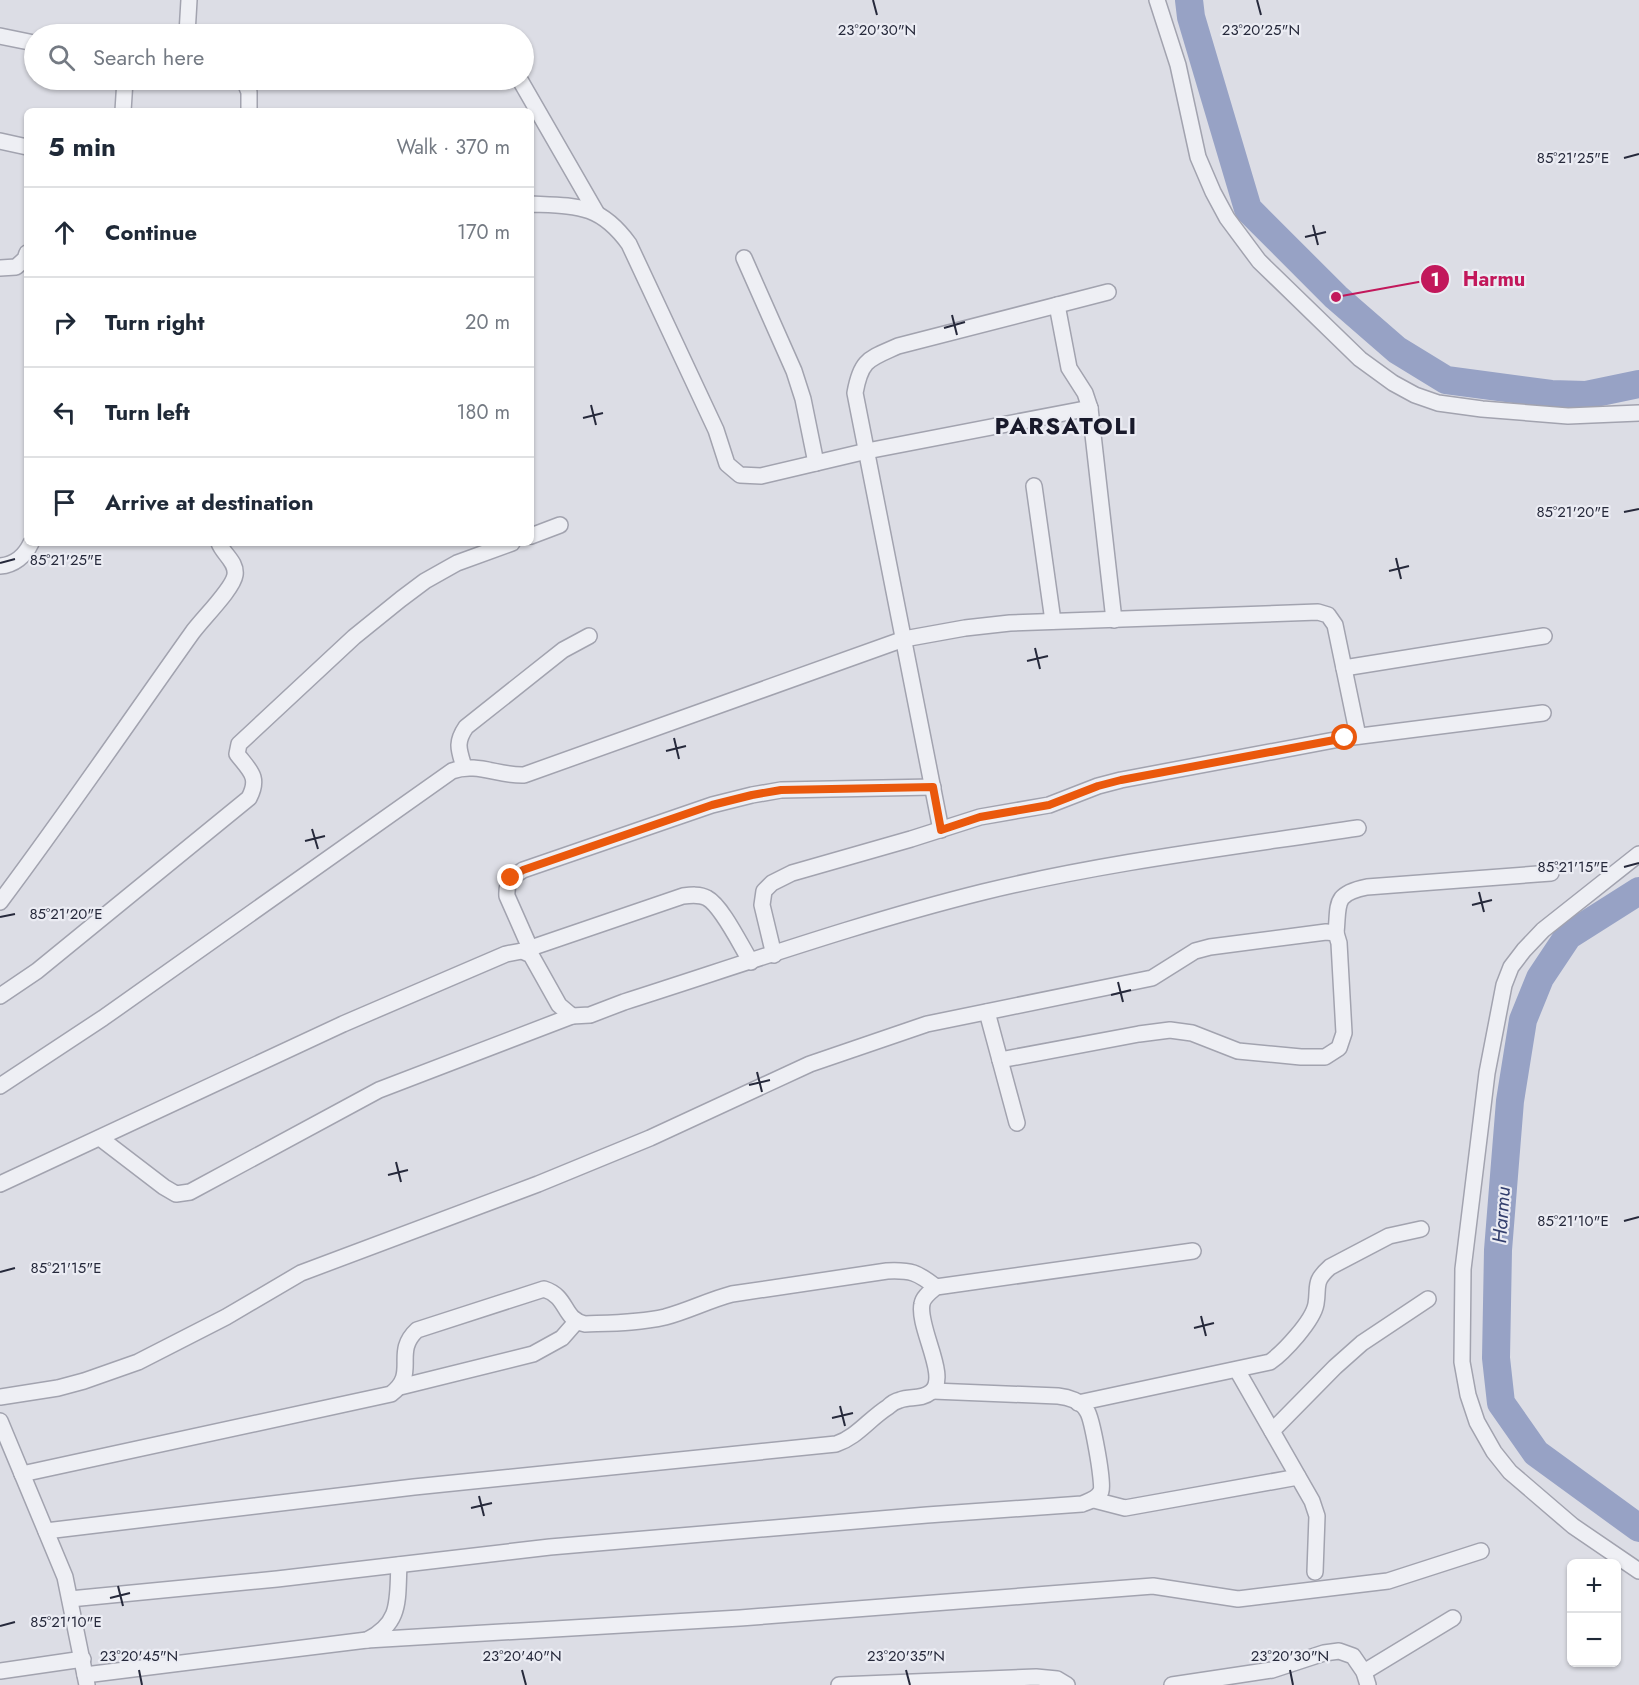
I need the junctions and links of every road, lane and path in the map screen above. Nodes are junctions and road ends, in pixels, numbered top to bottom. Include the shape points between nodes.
1 (189, 0) edge
2 (1157, 0) edge
3 (188, 24) edge
4 (0, 36) edge
5 (24, 41) edge
6 (124, 90) edge
7 (248, 90) edge
8 (526, 90) edge
9 (123, 108) edge
10 (249, 108) edge
11 (0, 141) edge
12 (24, 146) edge
13 (534, 204) edge
14 (596, 212) junction
15 (744, 258) dead end
16 (24, 260) edge
17 (0, 268) edge
18 (1108, 292) dead end
19 (1057, 305) junction
20 (1090, 408) junction
21 (1639, 413) edge
22 (867, 451) junction
23 (816, 463) junction
24 (1034, 486) dead end
25 (560, 525) dead end
26 (534, 535) edge
27 (29, 546) edge
28 (221, 546) edge
29 (504, 546) edge
30 (0, 566) edge
31 (1114, 620) junction
32 (1053, 621) junction
33 (589, 636) dead end
34 (1544, 636) dead end
35 (904, 639) junction
36 (1344, 668) junction
37 (1543, 713) dead end
38 (1358, 736) junction
39 (464, 767) junction
40 (933, 787) junction
41 (1358, 828) dead end
42 (941, 830) junction
43 (1639, 854) edge
44 (1551, 873) dead end
45 (0, 902) edge
46 (1336, 933) junction
47 (526, 949) junction
48 (774, 955) junction
49 (751, 962) junction
50 (0, 996) edge
51 (987, 1012) junction
52 (572, 1016) junction
53 (1000, 1060) junction
54 (0, 1086) edge
55 (1017, 1123) dead end
56 (100, 1138) junction
57 (0, 1184) edge
58 (1420, 1229) dead end
59 (1192, 1251) dead end
60 (936, 1287) junction
61 (1428, 1299) dead end
62 (576, 1322) junction
63 (1237, 1370) junction
64 (400, 1387) junction
65 (933, 1391) junction
66 (0, 1397) edge
67 (1078, 1402) junction
68 (0, 1421) edge
69 (1272, 1431) junction
70 (22, 1474) junction
71 (1298, 1477) junction
72 (1094, 1500) junction
73 (46, 1531) junction
74 (1481, 1551) dead end
75 (399, 1565) junction
76 (1639, 1571) edge
77 (1315, 1572) dead end
78 (70, 1599) junction
79 (1453, 1618) dead end
80 (367, 1640) junction
81 (82, 1659) junction
82 (0, 1671) edge
83 (1366, 1678) edge
84 (86, 1680) edge
85 (839, 1685) edge
86 (1067, 1685) edge
87 (1172, 1685) edge

1 - 3 street
2 - 21 street via 1178,65 1198,157 1212,192 1259,261 1360,359 1393,383 1438,402 1482,410 1568,416
4 - 5 street
6 - 9 street
7 - 10 street
8 - 14 street
11 - 12 street
13 - 14 street
14 - 23 street via 616,226 628,244 716,430 727,464 740,475 761,476
15 - 23 street via 794,371
16 - 17 street via 16,267
18 - 19 street
19 - 20 street via 1069,368
19 - 22 street via 898,346 868,359 858,376 855,393
20 - 22 street
20 - 31 street
22 - 23 street
22 - 35 street
24 - 32 street
25 - 26 street
27 - 30 street via 19,559
28 - 45 street via 234,564 232,584 195,628
29 - 50 street via 457,563 425,581 354,637 239,744 237,754 254,777 255,787 249,798 37,971
31 - 32 street
31 - 36 street via 1318,612 1328,615 1335,625
32 - 35 street via 986,625
33 - 39 street via 563,650 465,727 458,747
34 - 36 street
35 - 39 street via 524,775
35 - 40 street
36 - 38 street
37 - 38 street
38 - 42 street via 1121,780 1049,805 980,817
39 - 54 street via 452,771 103,1018
40 - 42 street
40 - 47 street via 781,790 742,797 523,870 506,887
41 - 48 street via 1121,863 985,892
42 - 48 street via 792,873 772,883 764,891 762,905
43 - 76 street via 1543,930 1517,958 1504,985 1487,1073 1462,1269 1462,1362 1477,1422 1505,1466 1574,1526
44 - 46 street via 1351,891 1342,895 1339,903
46 - 51 street via 1210,947 1196,951 1152,978
46 - 53 street via 1344,1033 1339,1048 1325,1057 1238,1051 1192,1033 1170,1030
47 - 49 street via 694,894 716,904
47 - 52 street via 559,1005
47 - 56 street via 354,1019
48 - 49 street
49 - 52 street via 590,1015
51 - 53 street
51 - 66 street via 927,1024 810,1064 650,1138 538,1184 301,1273 138,1362 58,1388
52 - 56 street via 379,1090 190,1192 176,1194 164,1187
53 - 55 street
56 - 57 street
58 - 63 street via 1389,1236 1330,1267 1318,1282 1316,1305 1310,1318 1281,1354 1270,1362
59 - 60 street
60 - 62 street via 907,1270 887,1271 732,1293 644,1321
60 - 65 street via 922,1303 921,1318 938,1382
61 - 69 street via 1362,1343
62 - 64 street via 562,1338 533,1354
62 - 64 street via 561,1299 544,1289 417,1330 408,1338 404,1352 406,1375
63 - 67 street
63 - 69 street
64 - 70 street via 391,1394
65 - 67 street via 1058,1396
65 - 73 street via 923,1397 900,1399 848,1440 836,1444
67 - 72 street via 1087,1410 1101,1475 1101,1491
68 - 70 street
69 - 71 street
70 - 73 street
71 - 72 street via 1125,1508
71 - 77 street via 1317,1516
72 - 75 street via 550,1547
73 - 78 street
74 - 80 street via 1388,1581 1238,1599 1153,1586 740,1618
75 - 78 street
75 - 80 street via 393,1619 380,1634
78 - 81 street
79 - 83 street
80 - 84 street
81 - 82 street
81 - 84 street
83 - 87 street via 1353,1656 1339,1651 1272,1670
85 - 86 street via 1036,1677 1057,1679

